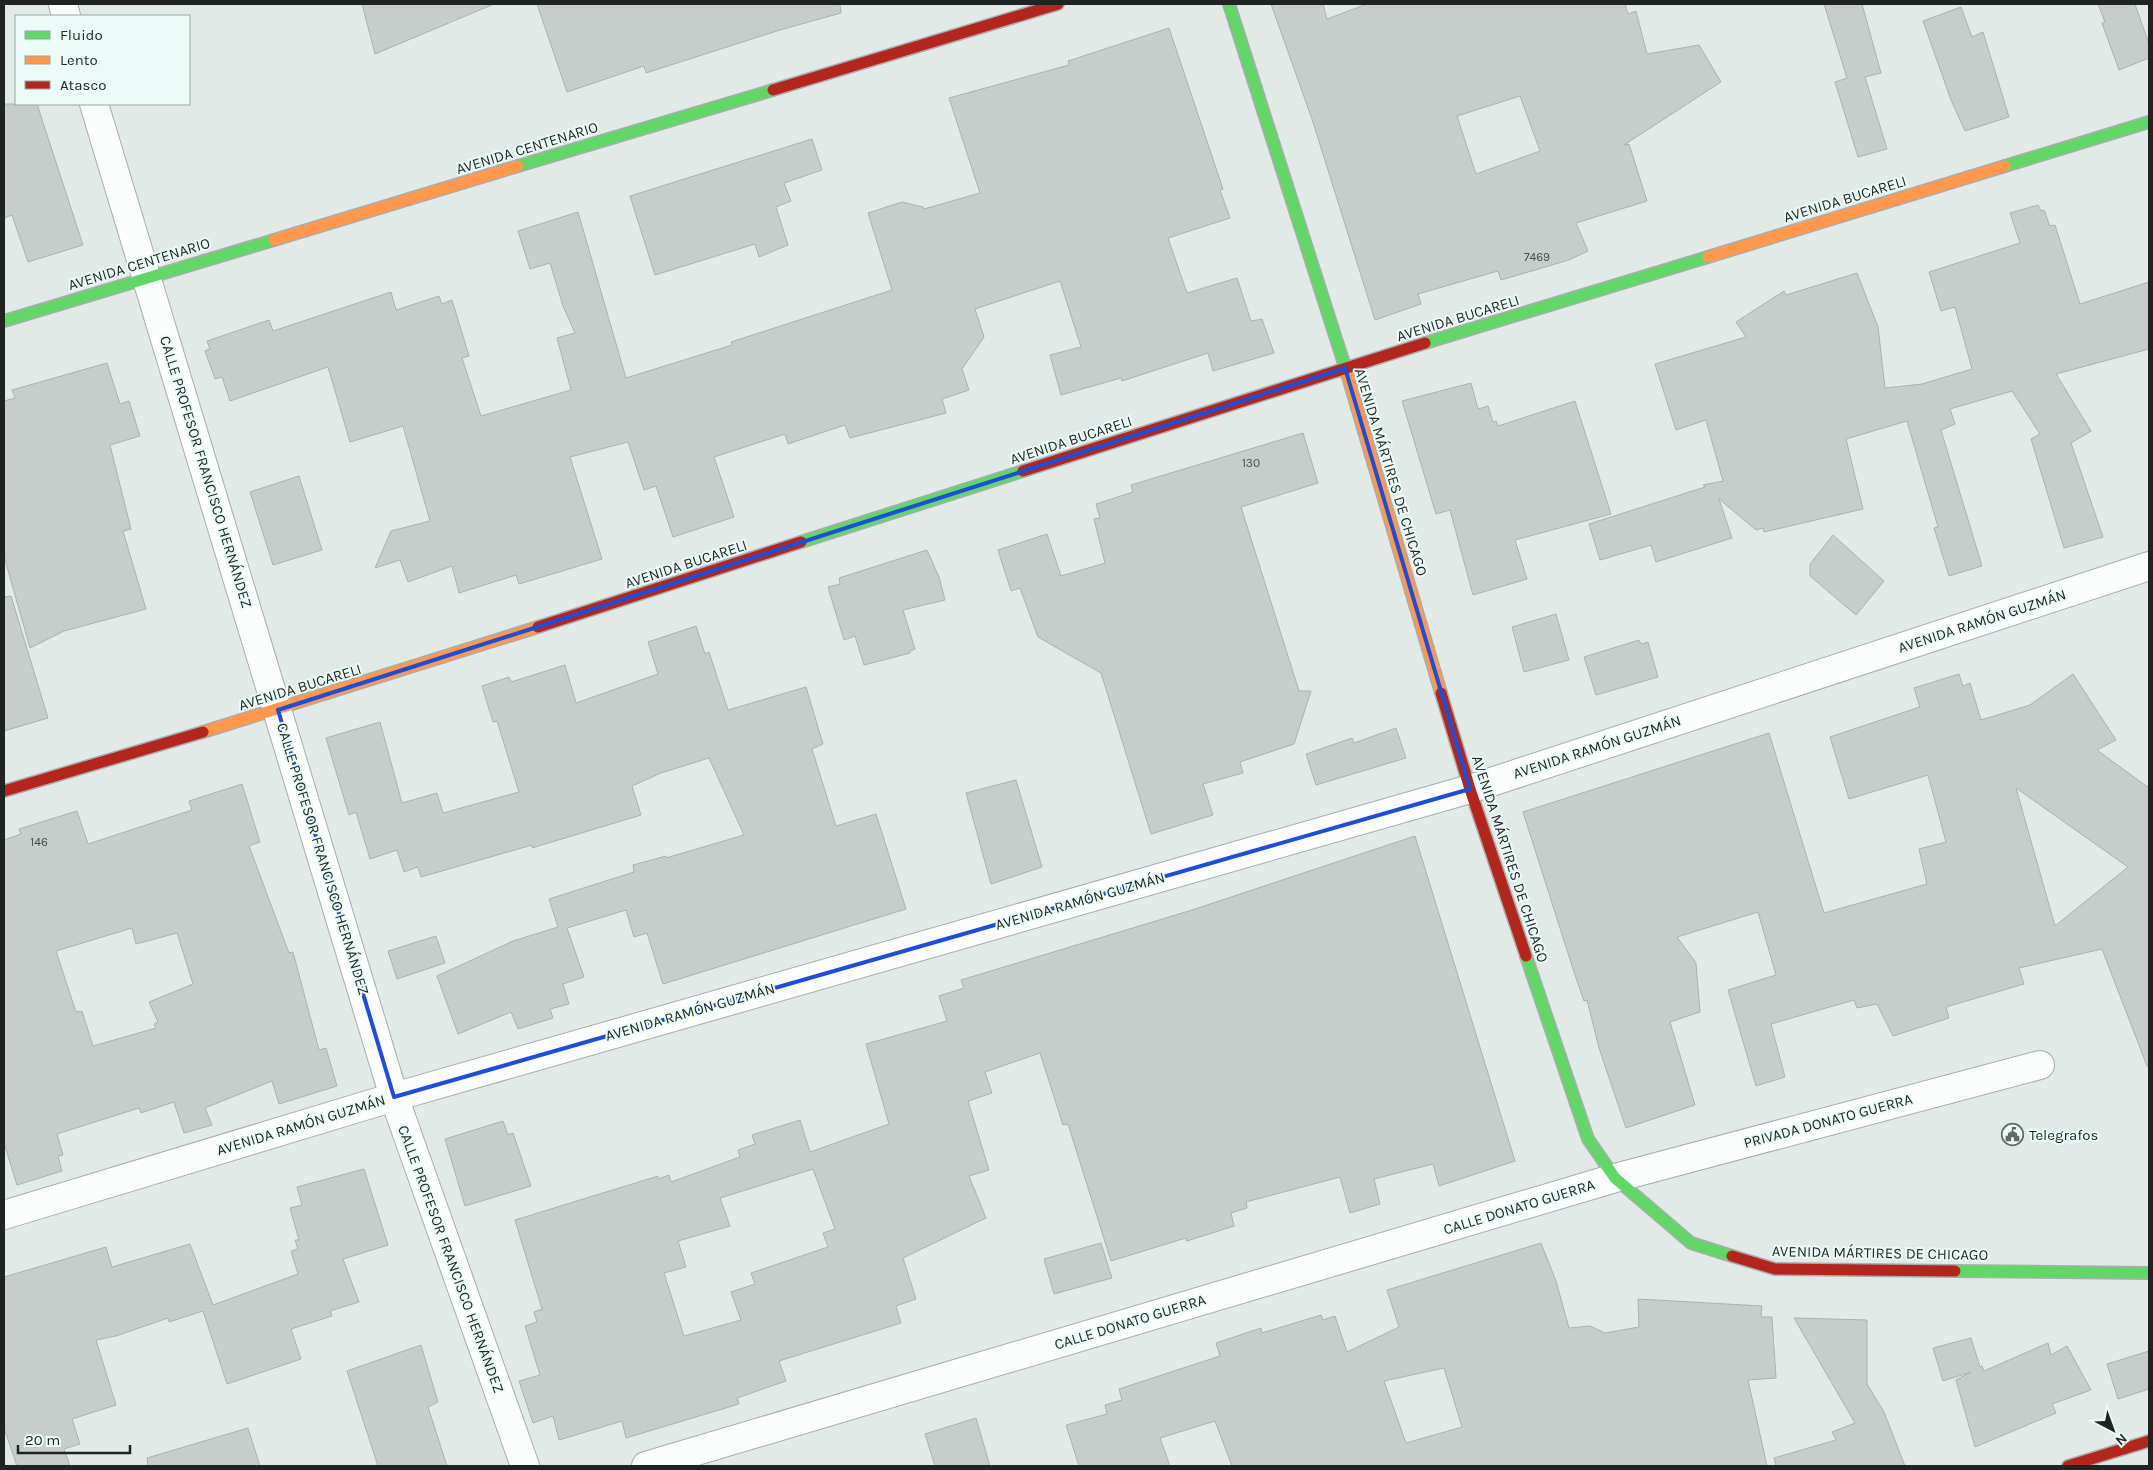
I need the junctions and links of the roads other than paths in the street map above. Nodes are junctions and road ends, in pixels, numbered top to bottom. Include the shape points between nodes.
1 (1058, 4) edge
2 (1229, 4) edge
3 (94, 105) edge
4 (2149, 122) edge
5 (147, 277) junction
6 (4, 321) edge
7 (1345, 368) junction
8 (2149, 566) edge
9 (278, 710) junction
10 (1470, 789) junction
11 (4, 791) edge
12 (2040, 1064) dead end
13 (394, 1097) junction
14 (1615, 1178) junction
15 (4, 1215) edge
16 (2149, 1273) edge
17 (2149, 1441) edge
18 (525, 1466) edge
19 (646, 1466) edge
20 (2068, 1466) edge

1 - 5 street, AVENIDA CENTENARIO
2 - 7 street, AVENIDA MÁRTIRES DE CHICAGO
3 - 5 street, CALLE PROFESOR FRANCISCO HERNÁNDEZ
4 - 7 street, AVENIDA BUCARELI
5 - 6 street, AVENIDA CENTENARIO
5 - 9 street, CALLE PROFESOR FRANCISCO HERNÁNDEZ
7 - 9 street, AVENIDA BUCARELI
7 - 10 street, AVENIDA MÁRTIRES DE CHICAGO
8 - 10 street, AVENIDA RAMÓN GUZMÁN
9 - 11 street, AVENIDA BUCARELI
9 - 13 street, CALLE PROFESOR FRANCISCO HERNÁNDEZ
10 - 13 street, AVENIDA RAMÓN GUZMÁN
10 - 14 street, AVENIDA MÁRTIRES DE CHICAGO via 1588,1139
12 - 14 street, PRIVADA DONATO GUERRA
13 - 15 street, AVENIDA RAMÓN GUZMÁN
13 - 18 street, CALLE PROFESOR FRANCISCO HERNÁNDEZ
14 - 16 street, AVENIDA MÁRTIRES DE CHICAGO via 1691,1243 1775,1269
14 - 19 street, CALLE DONATO GUERRA
17 - 20 street

